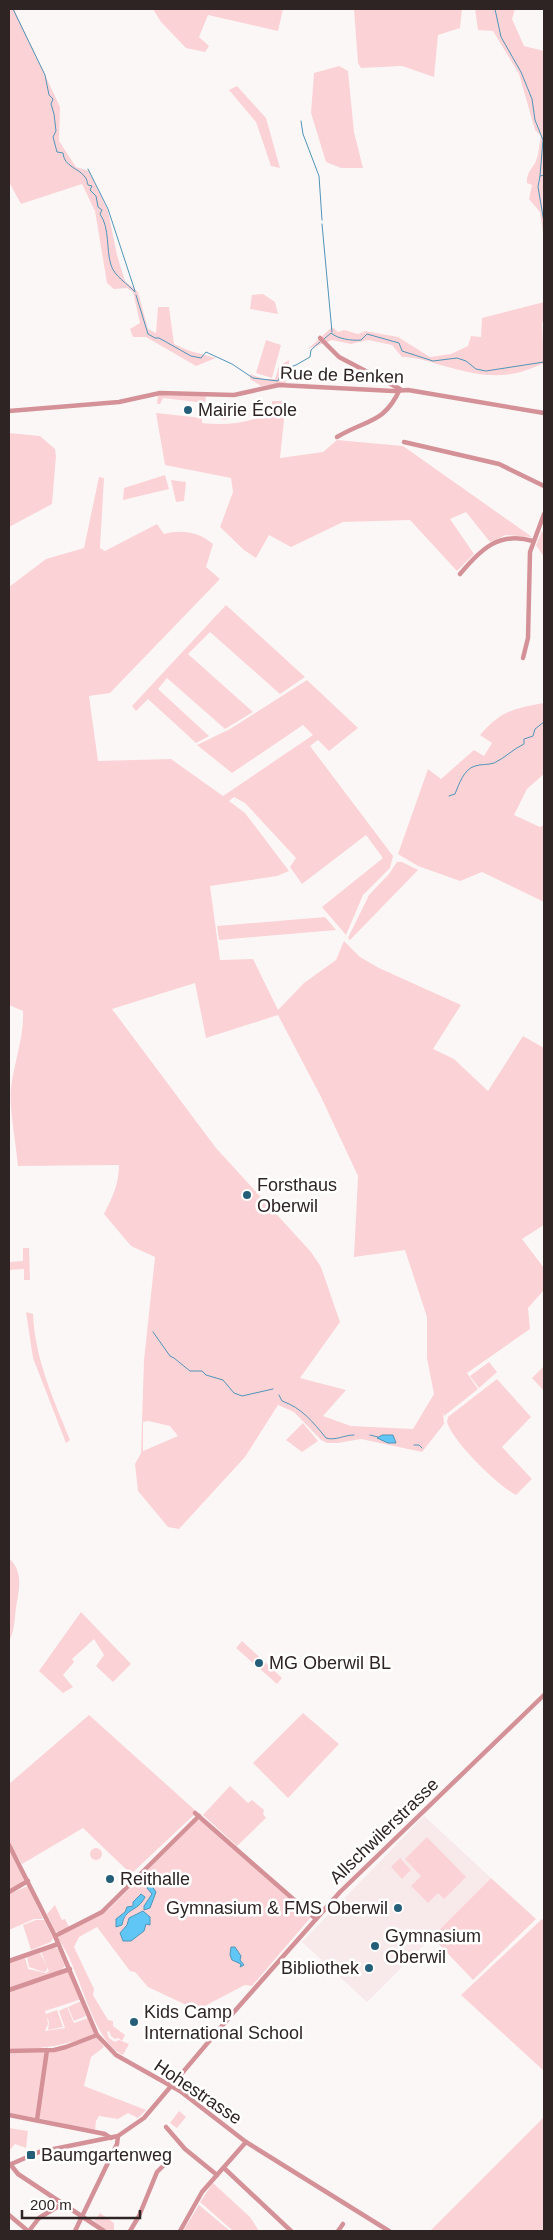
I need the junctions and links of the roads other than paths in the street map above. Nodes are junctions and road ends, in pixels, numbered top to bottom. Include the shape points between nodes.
1 (320, 338) dead end
2 (400, 389) junction
3 (9, 411) edge
4 (544, 413) edge
5 (337, 437) dead end
6 (404, 442) dead end
7 (544, 486) edge
8 (544, 514) edge
9 (533, 541) junction
10 (460, 574) dead end
11 (523, 658) dead end
12 (544, 1695) edge
13 (9, 1845) edge
14 (28, 1881) junction
15 (9, 1892) edge
16 (316, 1919) junction
17 (55, 1936) junction
18 (58, 1944) junction
19 (9, 1961) edge
20 (70, 1969) junction
21 (9, 1990) edge
22 (97, 2035) junction
23 (47, 2050) junction
24 (9, 2051) edge
25 (172, 2086) junction
26 (9, 2114) edge
27 (37, 2120) junction
28 (166, 2127) dead end
29 (118, 2136) junction
30 (111, 2138) junction
31 (246, 2142) junction
32 (170, 2159) dead end
33 (9, 2165) edge
34 (224, 2168) junction
35 (217, 2175) junction
36 (62, 2204) junction
37 (9, 2215) edge
38 (83, 2217) junction
39 (343, 2224) dead end
40 (28, 2231) edge
41 (76, 2231) edge
42 (104, 2231) edge
43 (130, 2231) edge
44 (180, 2231) edge
45 (289, 2231) edge
46 (338, 2231) edge
47 (389, 2231) edge

1 - 2 street via 339,357
2 - 3 street, Rue de Benken via 282,385 234,395 164,393 109,403
2 - 4 street, Rue de Benken
2 - 5 street via 382,416
6 - 7 street via 499,464
8 - 9 street
9 - 10 street via 514,537 496,542 480,552
9 - 11 street via 529,559 528,638
12 - 16 street, Allschwilerstrasse via 363,1869
13 - 14 street, Hohestrasse
14 - 15 street
14 - 17 street, Hohestrasse
16 - 17 street via 197,1814 102,1912
16 - 25 street, Allschwilerstrasse
17 - 18 street, Hohestrasse
18 - 19 street
18 - 20 street, Hohestrasse
20 - 21 street
20 - 22 street, Hohestrasse
22 - 23 street via 66,2047
22 - 25 street, Hohestrasse via 116,2055
23 - 24 street
23 - 27 street
25 - 29 street, Allschwilerstrasse via 144,2118
25 - 31 street, Hohestrasse
26 - 27 street
27 - 30 street
28 - 35 street via 185,2149
29 - 30 street, Allschwilerstrasse
29 - 38 street
30 - 33 street, Allschwilerstrasse via 46,2150
31 - 34 street
31 - 47 street, Hohestrasse
32 - 43 street via 157,2172
33 - 36 street
34 - 35 street
34 - 45 street
35 - 44 street via 202,2192
36 - 38 street
36 - 40 street via 40,2218
37 - 40 street
38 - 41 street
38 - 42 street
39 - 46 street

